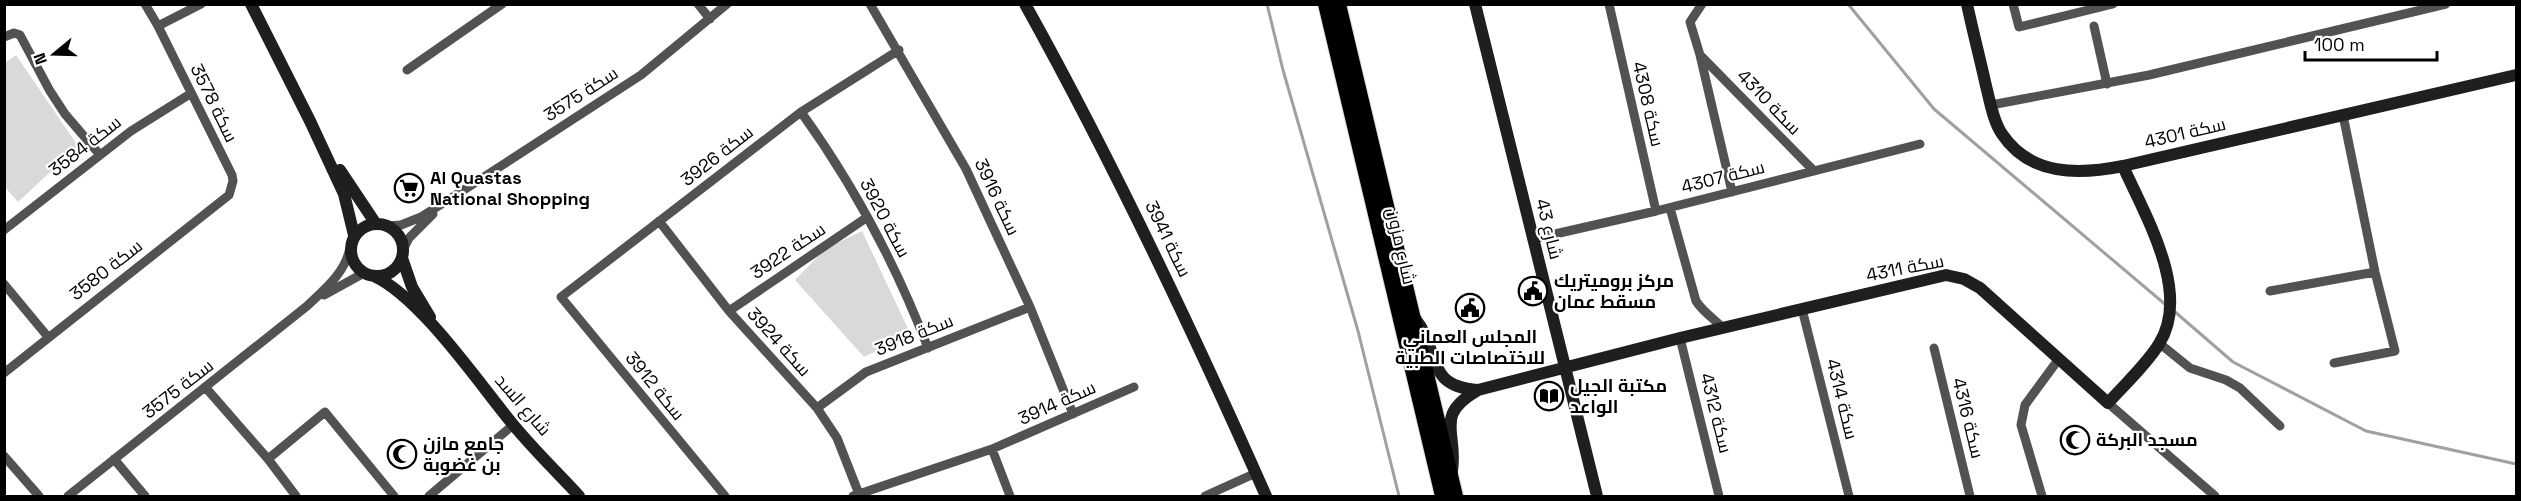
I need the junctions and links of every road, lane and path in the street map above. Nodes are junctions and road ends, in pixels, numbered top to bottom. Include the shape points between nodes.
1 (145, 4) edge
2 (201, 4) edge
3 (251, 4) edge
4 (502, 4) edge
5 (698, 4) edge
6 (727, 4) edge
7 (870, 4) edge
8 (1025, 4) edge
9 (1324, 4) edge
10 (1339, 4) edge
11 (1475, 4) edge
12 (1609, 4) edge
13 (1702, 4) edge
14 (1966, 4) edge
15 (2013, 4) edge
16 (2113, 4) edge
17 (2446, 4) edge
18 (710, 19) junction
19 (158, 26) junction
20 (2094, 26) dead end
21 (4, 37) edge
22 (898, 50) junction
23 (1700, 55) junction
24 (407, 70) dead end
25 (2517, 75) edge
26 (2107, 84) junction
27 (190, 93) junction
28 (1991, 105) junction
29 (801, 112) junction
30 (2343, 115) junction
31 (310, 121) junction
32 (1920, 144) dead end
33 (100, 155) junction
34 (2123, 166) junction
35 (1814, 171) junction
36 (1732, 192) junction
37 (229, 195) joint
38 (446, 202) junction
39 (1670, 208) junction
40 (1656, 211) junction
41 (866, 218) junction
42 (659, 221) junction
43 (381, 225) junction
44 (4, 230) edge
45 (1533, 239) junction
46 (352, 242) junction
47 (402, 254) junction
48 (2375, 272) junction
49 (369, 275) junction
50 (4, 284) edge
51 (2270, 291) dead end
52 (561, 297) joint
53 (307, 306) junction
54 (1030, 307) junction
55 (1802, 309) junction
56 (729, 311) junction
57 (1413, 316) junction
58 (1723, 328) junction
59 (441, 336) junction
60 (48, 337) junction
61 (1680, 338) junction
62 (2159, 343) junction
63 (928, 348) junction
64 (1934, 348) dead end
65 (2058, 360) junction
66 (2334, 363) dead end
67 (1565, 366) junction
68 (4, 373) edge
69 (1134, 387) dead end
70 (206, 388) junction
71 (1478, 390) junction
72 (2108, 403) junction
73 (817, 408) junction
74 (1073, 414) junction
75 (513, 425) junction
76 (2280, 426) dead end
77 (992, 449) junction
78 (4, 456) edge
79 (114, 459) junction
80 (268, 459) junction
81 (1256, 473) junction
82 (1451, 475) junction
83 (856, 495) edge
84 (39, 496) edge
85 (68, 496) edge
86 (145, 496) edge
87 (296, 496) edge
88 (394, 496) edge
89 (429, 496) edge
90 (579, 496) edge
91 (724, 496) edge
92 (1010, 496) edge
93 (1205, 496) edge
94 (1266, 496) edge
95 (1442, 496) edge
96 (1456, 496) edge
97 (1597, 496) edge
98 (1719, 496) edge
99 (1849, 496) edge
100 (1970, 496) edge
101 (2042, 496) edge
102 (2215, 496) edge

1 - 19 street, سكة 3578
2 - 19 street
3 - 31 street
4 - 24 street
5 - 18 street
6 - 18 street, سكة 3575
7 - 22 street, سكة 3916
8 - 81 street, سكة 3941 via 1174,293
9 - 95 main road, شارع مزون
10 - 57 main road, شارع مزون
11 - 45 street, شارع 43
12 - 40 street, سكة 4308
13 - 23 street, سكة 4310 via 1689,22
14 - 28 street, سكة 4301
15 - 16 street via 2019,27
17 - 26 street
18 - 38 street, سكة 3575 via 641,75
19 - 27 street, سكة 3578
20 - 26 street
21 - 33 street via 14,33 20,36 50,91
22 - 29 street, سكة 3926
22 - 54 street, سكة 3916 via 966,168
23 - 35 street, سكة 4310
23 - 36 street, سكة 4310
25 - 30 street, سكة 4301
26 - 28 street
27 - 33 street, سكة 3584
27 - 37 street, سكة 3578 via 232,175
28 - 34 street, سكة 4301 via 2001,133 2014,149 2034,162 2072,172
29 - 41 street, سكة 3920 via 834,158
29 - 42 street, سكة 3926
30 - 34 street, سكة 4301
30 - 48 street
31 - 43 street
31 - 46 street via 344,194
32 - 35 street, سكة 4307
33 - 44 street, سكة 3584
34 - 62 street via 2168,278 2170,308
35 - 36 street, سكة 4307
36 - 39 street, سكة 4307
37 - 60 street, سكة 3580
38 - 43 street, سكة 3575 via 401,225
38 - 47 street, سكة 3575 via 410,238
39 - 40 street, سكة 4307
39 - 58 street via 1696,301 1702,312
40 - 45 street, سكة 4307
41 - 56 street, سكة 3922
41 - 63 street, سكة 3920 via 907,293
42 - 52 street, سكة 3926
42 - 56 street, سكة 3924
43 - 46 street via 361,229
43 - 47 street via 398,235
45 - 67 street, شارع 43
46 - 49 street via 354,263
46 - 53 street, سكة 3575 via 348,261
47 - 49 street via 394,270 381,276
47 - 59 street, شارع السد via 412,287
48 - 51 street
48 - 66 street via 2395,351
49 - 53 street, سكة 3575 via 341,284
49 - 59 street, شارع السد via 387,282
50 - 60 street
52 - 91 street, سكة 3912
53 - 70 street, سكة 3575
54 - 63 street, سكة 3918
54 - 74 street, سكة 3916
55 - 58 street, سكة 4311
55 - 65 street, سكة 4311 via 1955,276 1980,288
55 - 99 street, سكة 4314
56 - 73 street, سكة 3924
57 - 71 street via 1424,331 1443,378 1457,387
57 - 82 main road, شارع مزون
58 - 61 street, سكة 4311
59 - 75 street, شارع السد
60 - 68 street, سكة 3580
61 - 67 street, سكة 4311
61 - 98 street, سكة 4312
62 - 72 street
62 - 76 street via 2190,368 2240,388
63 - 73 street, سكة 3918 via 866,372
64 - 100 street, سكة 4316
65 - 72 street, سكة 4311
65 - 101 street via 2025,405 2021,425
67 - 71 street, سكة 4311
67 - 97 street, شارع 43
69 - 74 street, سكة 3914
70 - 79 street, سكة 3575
70 - 80 street
71 - 82 street via 1461,402 1451,416
72 - 102 street, سكة 4311
73 - 83 street, سكة 3924 via 837,438
74 - 77 street, سكة 3914
75 - 89 street
75 - 90 street, شارع السد
77 - 83 street, سكة 3914
77 - 92 street
78 - 84 street
79 - 85 street, سكة 3575
79 - 86 street
80 - 87 street
80 - 88 street via 325,412
81 - 93 street
81 - 94 street, سكة 3941
82 - 96 main road, شارع مزون

